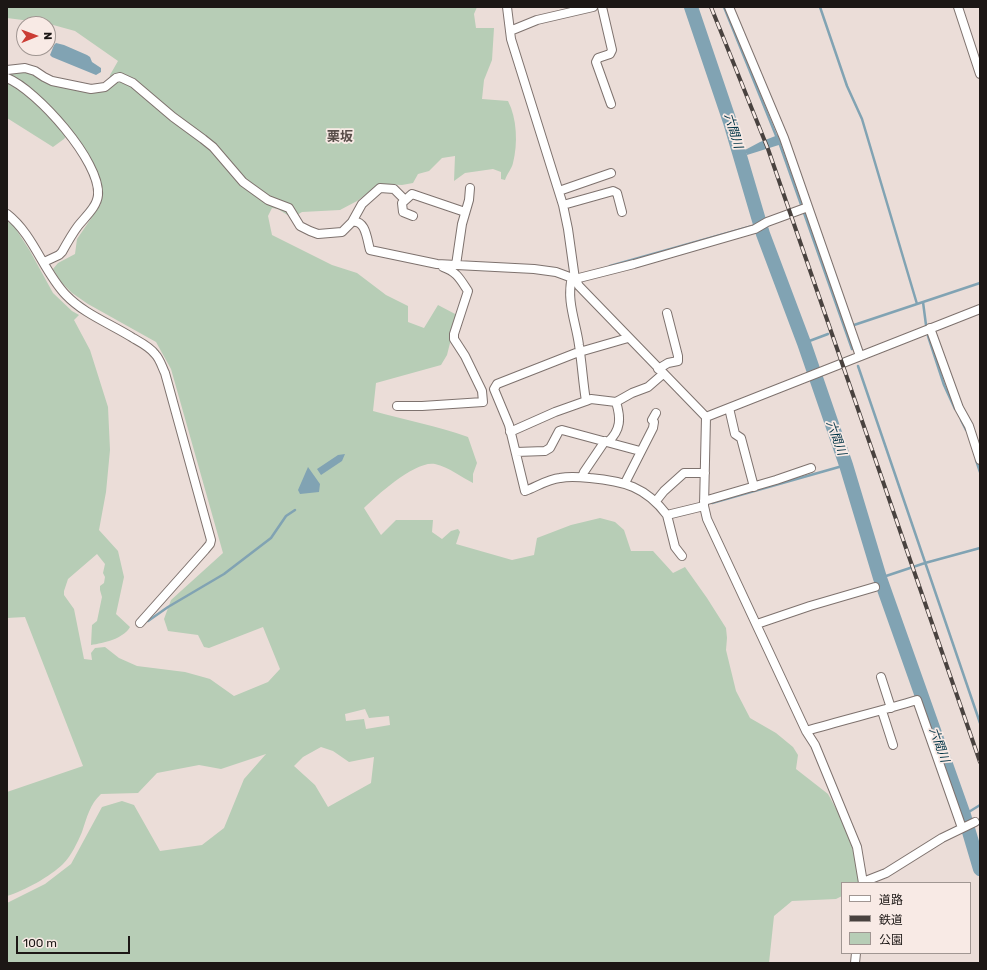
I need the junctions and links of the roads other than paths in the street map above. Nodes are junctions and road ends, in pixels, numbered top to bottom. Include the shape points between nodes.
1 (507, 7) edge
2 (593, 7) edge
3 (602, 7) edge
4 (730, 7) edge
5 (958, 7) edge
6 (510, 31) junction
7 (7, 70) edge
8 (980, 74) edge
9 (7, 78) edge
10 (611, 104) dead end
11 (611, 173) dead end
12 (470, 188) dead end
13 (558, 190) junction
14 (405, 200) junction
15 (563, 205) junction
16 (804, 208) junction
17 (465, 212) junction
18 (622, 212) dead end
19 (7, 214) edge
20 (413, 216) dead end
21 (352, 222) junction
22 (45, 263) junction
23 (437, 264) junction
24 (456, 265) junction
25 (574, 278) junction
26 (980, 309) edge
27 (667, 313) dead end
28 (930, 328) junction
29 (628, 338) junction
30 (580, 352) junction
31 (860, 356) junction
32 (661, 371) junction
33 (497, 384) junction
34 (482, 390) junction
35 (586, 402) junction
36 (616, 402) junction
37 (397, 406) dead end
38 (729, 408) junction
39 (656, 413) dead end
40 (706, 417) junction
41 (510, 432) junction
42 (606, 441) junction
43 (640, 451) junction
44 (516, 452) junction
45 (980, 460) edge
46 (811, 468) dead end
47 (704, 473) junction
48 (582, 478) junction
49 (625, 483) junction
50 (754, 486) junction
51 (656, 501) junction
52 (704, 503) junction
53 (667, 515) junction
54 (682, 556) dead end
55 (875, 587) dead end
56 (140, 623) dead end
57 (756, 624) junction
58 (881, 677) dead end
59 (891, 708) junction
60 (882, 711) junction
61 (806, 731) junction
62 (893, 745) dead end
63 (975, 822) dead end
64 (962, 828) junction
65 (863, 882) edge
66 (865, 882) edge

1 - 6 street
2 - 6 street via 537,20
3 - 10 street via 612,50 596,62
4 - 16 street via 778,125
5 - 8 street
6 - 13 street
7 - 21 street via 25,68 52,81 91,89 105,88 116,78 125,79 204,139 243,182 268,200 290,208 300,226 318,234 342,232
9 - 22 street via 25,88 64,126 91,169 98,188 95,204 60,255
11 - 13 street
12 - 17 street
13 - 15 street
14 - 17 street via 412,194
14 - 20 street via 402,203 403,212
14 - 21 street via 394,189 380,188 362,204
15 - 18 street via 613,191 617,193
15 - 25 street
16 - 25 street via 755,229 634,264
16 - 31 street
17 - 24 street
19 - 22 street via 21,226
21 - 23 street via 359,222 362,225 370,250
22 - 56 street via 58,286 74,303 140,342 158,358 169,385 211,536 210,544
23 - 24 street
23 - 34 street via 453,271 468,291 454,339 466,356
24 - 25 street via 534,269
25 - 29 street
25 - 30 street via 569,293
26 - 28 street
27 - 32 street via 678,361 668,363
28 - 31 street
28 - 45 street
29 - 30 street
29 - 32 street
30 - 33 street
30 - 35 street
31 - 38 street
32 - 36 street via 648,387
32 - 40 street
33 - 34 street
33 - 41 street via 494,389
34 - 37 street via 483,402
35 - 36 street via 591,399
35 - 41 street via 555,412
36 - 42 street via 620,420 616,433
38 - 40 street
38 - 50 street via 735,434 741,438
39 - 43 street via 652,420 653,428
40 - 47 street
41 - 44 street
42 - 43 street
42 - 44 street via 562,430 545,451
42 - 48 street
43 - 49 street
44 - 48 street via 525,491 559,478
46 - 50 street
47 - 51 street via 684,473
47 - 52 street
48 - 49 street
49 - 51 street via 643,491
50 - 52 street
51 - 53 street
52 - 53 street
52 - 57 street via 707,519
53 - 54 street via 675,547
55 - 57 street
57 - 61 street
58 - 59 street
59 - 60 street
59 - 64 street via 917,700
60 - 61 street
60 - 62 street
61 - 65 street via 815,746 857,847
63 - 64 street
64 - 66 street via 886,873

